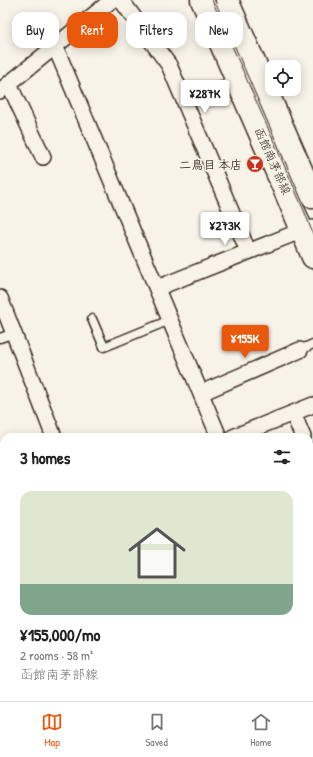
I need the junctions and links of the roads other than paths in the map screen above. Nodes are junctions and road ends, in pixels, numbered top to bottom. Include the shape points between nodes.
1 (112, 0) edge
2 (121, 0) edge
3 (202, 0) edge
4 (228, 0) edge
5 (59, 44) edge
6 (53, 48) edge
7 (57, 48) edge
8 (228, 83) dead end
9 (4, 87) edge
10 (185, 102) junction
11 (43, 157) dead end
12 (313, 197) edge
13 (308, 229) edge
14 (248, 251) junction
15 (313, 257) edge
16 (157, 288) junction
17 (0, 298) edge
18 (92, 319) dead end
19 (170, 320) junction
20 (7, 336) edge
21 (306, 347) edge
22 (200, 393) junction
23 (313, 405) edge
24 (293, 413) junction
25 (52, 433) edge
26 (217, 433) edge
27 (243, 433) edge
28 (301, 433) edge

1 - 5 street
2 - 10 street via 170,65
3 - 13 main road, 函館南茅部線
4 - 12 main road
6 - 9 street
7 - 16 street
8 - 10 lane
9 - 11 street
10 - 14 street
13 - 14 street
13 - 15 main road, 函館南茅部線
14 - 16 street
16 - 19 street
17 - 20 street
18 - 19 lane via 104,347
19 - 22 street
20 - 25 street
21 - 22 street
22 - 26 street
23 - 24 street
24 - 27 street
24 - 28 street

